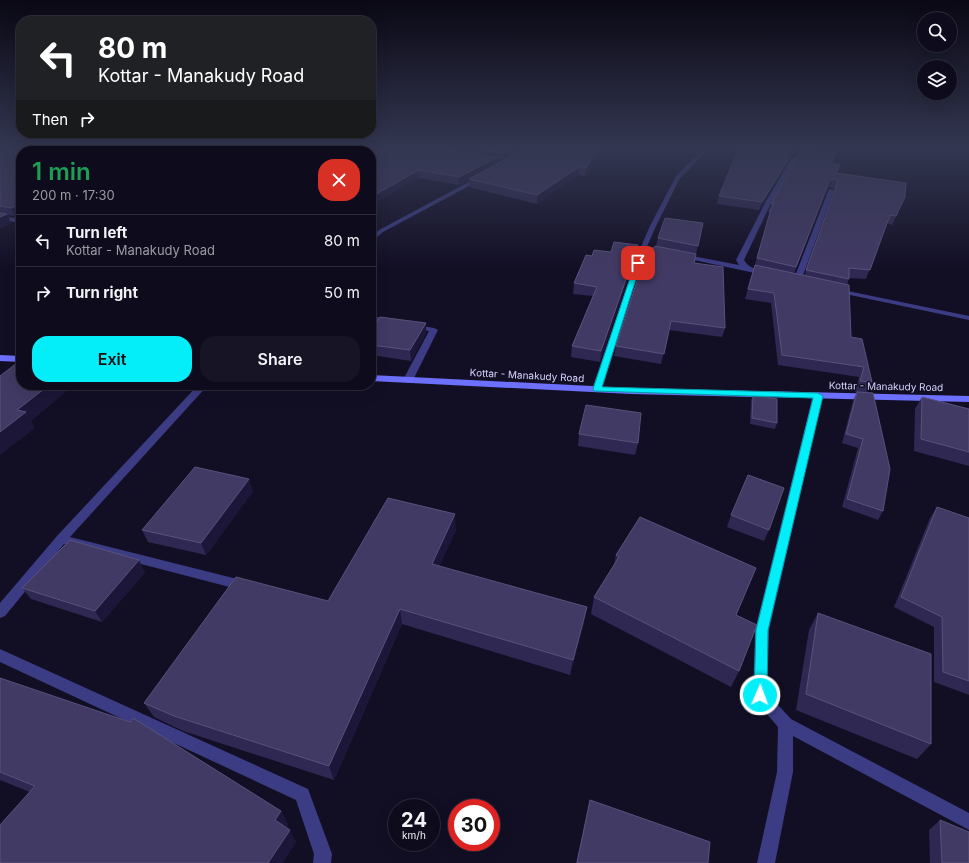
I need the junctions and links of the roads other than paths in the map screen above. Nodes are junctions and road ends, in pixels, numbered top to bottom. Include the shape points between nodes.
1 (463, 187) edge
2 (674, 187) edge
3 (777, 187) edge
4 (831, 190) edge
5 (0, 218) edge
6 (16, 220) edge
7 (376, 230) edge
8 (381, 231) junction
9 (376, 236) edge
10 (673, 255) edge
11 (749, 269) junction
12 (776, 277) edge
13 (797, 281) edge
14 (827, 288) edge
15 (969, 318) edge
16 (376, 319) edge
17 (0, 358) edge
18 (16, 359) edge
19 (376, 378) edge
20 (408, 380) junction
21 (597, 389) junction
22 (198, 390) edge
23 (818, 396) junction
24 (969, 399) edge
25 (60, 539) junction
26 (254, 589) edge
27 (0, 612) edge
28 (0, 655) edge
29 (786, 724) junction
30 (969, 822) edge
31 (322, 863) edge
32 (766, 863) edge

1 - 8 street
2 - 21 street via 647,250
3 - 11 street via 741,257 741,263
4 - 13 street
5 - 6 street
7 - 8 street
8 - 9 street
10 - 11 street
11 - 12 street
14 - 15 street
16 - 20 street via 434,330
17 - 18 main road
19 - 20 main road, Kottar - Manakudy Road
20 - 21 main road, Kottar - Manakudy Road
21 - 23 main road, Kottar - Manakudy Road
22 - 25 street
23 - 24 main road, Kottar - Manakudy Road
23 - 29 street via 762,630 760,695
25 - 26 street
25 - 27 street
28 - 31 street via 302,795 323,854
29 - 30 street
29 - 32 street via 785,772

